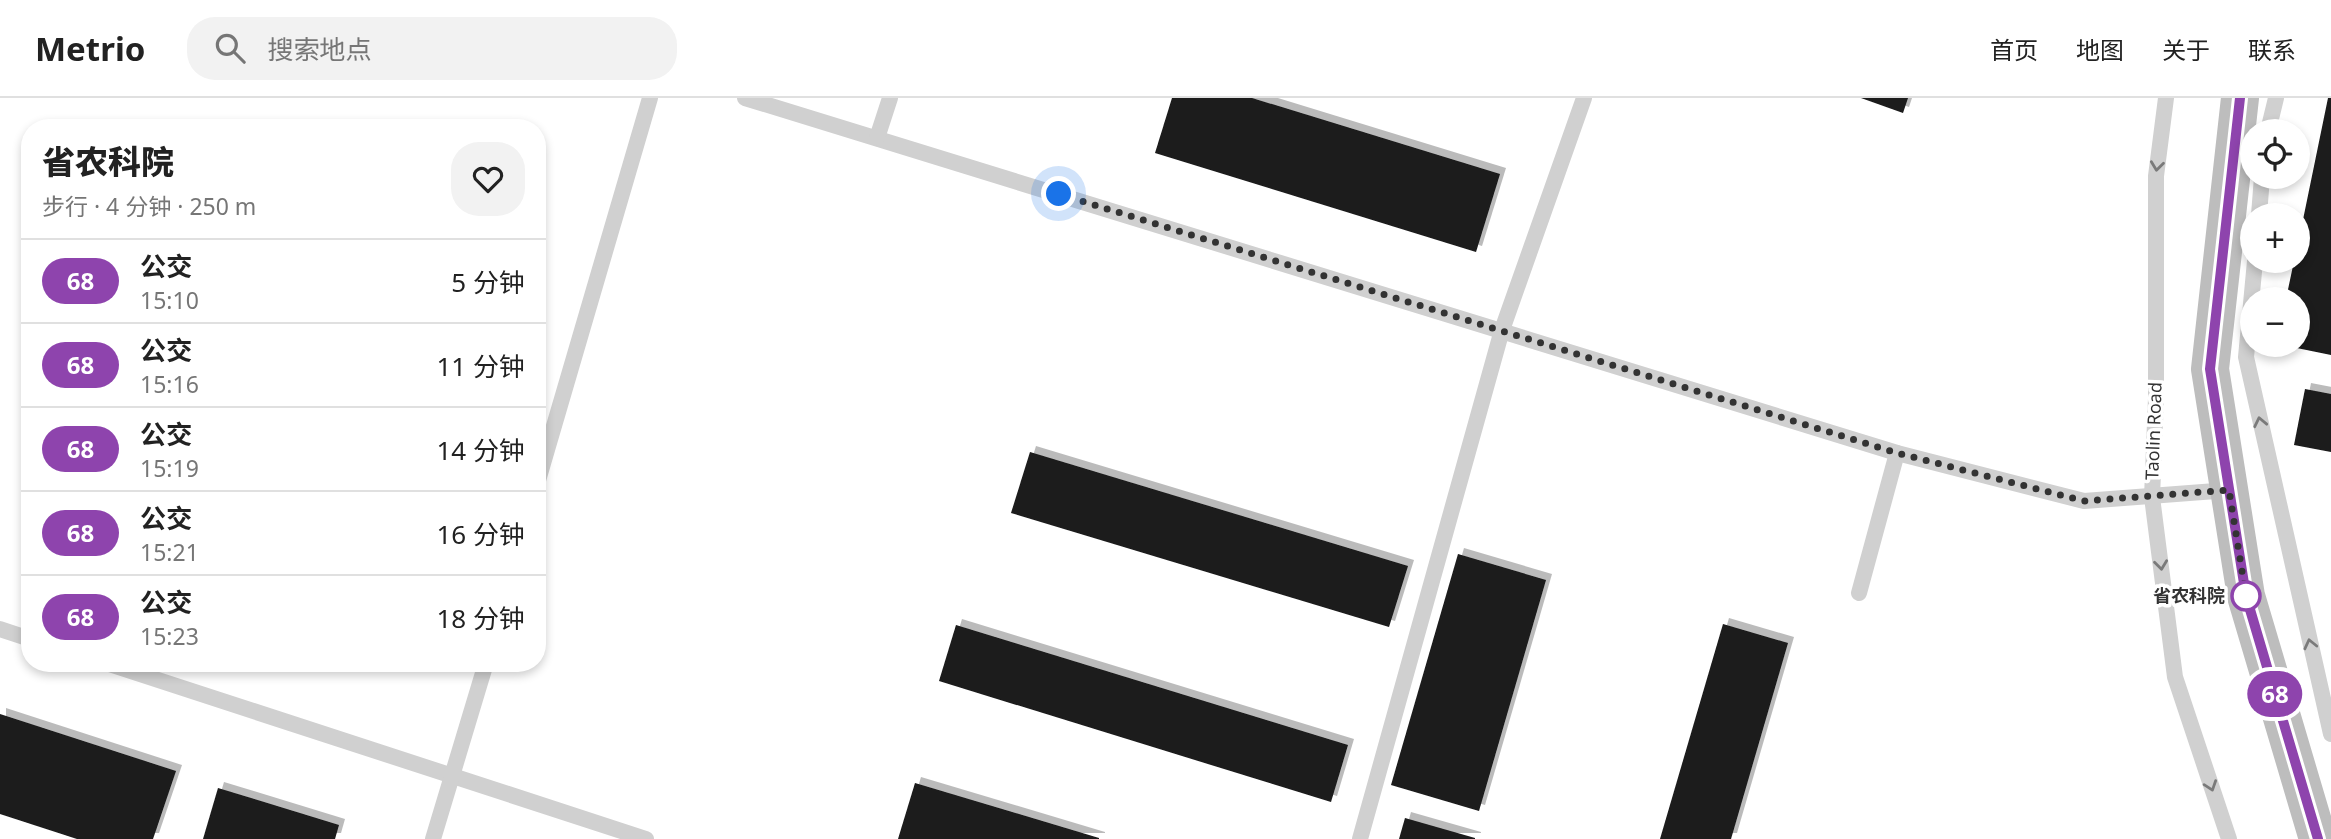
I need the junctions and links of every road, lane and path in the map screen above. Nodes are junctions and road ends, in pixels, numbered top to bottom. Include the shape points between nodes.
1 (650, 98) edge
2 (745, 98) edge
3 (890, 98) edge
4 (1584, 98) edge
5 (2166, 98) edge
6 (2240, 98) edge
7 (2276, 98) edge
8 (2271, 119) edge
9 (877, 138) junction
10 (2254, 273) edge
11 (1502, 330) junction
12 (546, 453) edge
13 (1897, 453) junction
14 (2229, 490) junction
15 (2152, 497) junction
16 (1859, 593) dead end
17 (0, 629) edge
18 (21, 636) edge
19 (134, 672) edge
20 (483, 672) edge
21 (2331, 734) edge
22 (453, 776) junction
23 (433, 839) edge
24 (646, 839) edge
25 (1360, 839) edge
26 (2229, 839) edge
27 (2318, 839) edge

1 - 12 lane
2 - 9 lane
3 - 9 lane
4 - 11 lane
5 -> 15 lane, Taolin Road via 2156,176
6 - 14 main road via 2210,369
7 - 8 lane
9 - 11 lane
21 -> 10 lane via 2246,357
11 - 13 lane
11 - 25 lane
13 - 15 lane via 2084,501
13 - 16 lane
14 - 15 lane
14 - 27 main road via 2246,596
15 -> 26 lane, Taolin Road via 2175,677
17 - 18 lane
19 - 22 lane
20 - 22 lane
22 - 23 lane
22 - 24 lane

